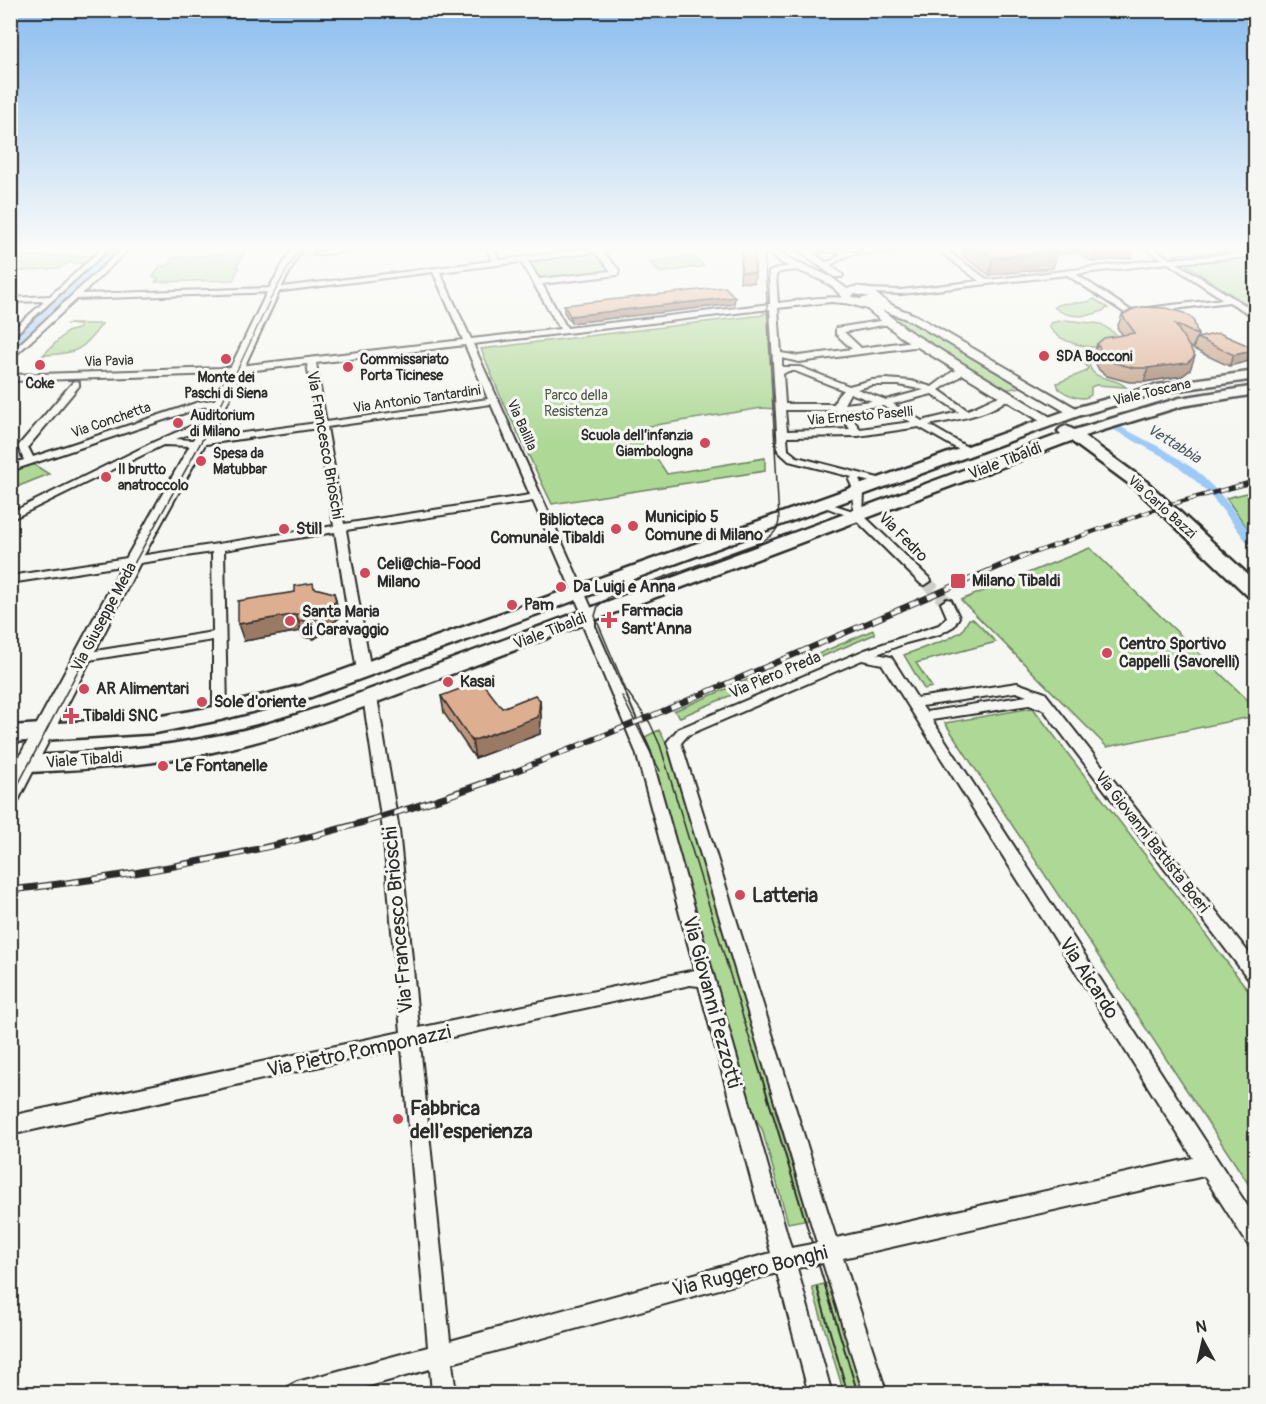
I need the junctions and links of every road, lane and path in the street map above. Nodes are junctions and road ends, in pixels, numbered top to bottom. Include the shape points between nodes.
1 (37, 313) edge
2 (58, 313) edge
3 (263, 313) edge
4 (455, 313) edge
5 (554, 313) edge
6 (699, 313) edge
7 (776, 313) edge
8 (877, 313) edge
9 (902, 313) edge
10 (886, 322) junction
11 (565, 331) junction
12 (10, 337) edge
13 (468, 343) junction
14 (921, 343) junction
15 (860, 351) junction
16 (778, 355) junction
17 (10, 358) edge
18 (806, 359) junction
19 (311, 361) junction
20 (791, 368) junction
21 (235, 369) junction
22 (965, 370) junction
23 (779, 372) junction
24 (1256, 375) edge
25 (10, 376) edge
26 (1026, 383) junction
27 (76, 384) dead end
28 (850, 388) junction
29 (1256, 390) edge
30 (932, 391) junction
31 (1000, 392) junction
32 (1051, 399) junction
33 (495, 401) junction
34 (220, 402) junction
35 (885, 403) junction
36 (1020, 404) junction
37 (782, 407) junction
38 (838, 407) junction
39 (965, 413) junction
40 (1084, 420) junction
41 (922, 424) junction
42 (208, 425) junction
43 (322, 426) junction
44 (1062, 428) junction
45 (858, 433) junction
46 (782, 434) junction
47 (200, 441) junction
48 (162, 442) junction
49 (968, 452) junction
50 (1099, 453) junction
51 (1122, 454) junction
52 (30, 461) junction
53 (10, 468) edge
54 (847, 474) junction
55 (882, 482) junction
56 (859, 491) junction
57 (537, 497) junction
58 (822, 504) junction
59 (858, 516) junction
60 (10, 517) edge
61 (340, 528) junction
62 (218, 547) junction
63 (133, 561) junction
64 (1256, 577) edge
65 (10, 580) edge
66 (925, 582) tunnel mouth
67 (577, 593) junction
68 (1256, 593) edge
69 (947, 603) dead end
70 (589, 616) junction
71 (219, 635) junction
72 (898, 641) junction
73 (83, 657) junction
74 (858, 658) junction
75 (886, 660) junction
76 (364, 670) junction
77 (370, 698) junction
78 (918, 710) junction
79 (220, 713) junction
80 (43, 732) junction
81 (10, 734) edge
82 (674, 748) joint
83 (19, 764) edge
84 (10, 795) edge
85 (1256, 976) edge
86 (707, 979) junction
87 (410, 1040) junction
88 (10, 1126) edge
89 (1208, 1165) junction
90 (1256, 1239) edge
91 (829, 1250) junction
92 (783, 1261) junction
93 (440, 1354) junction
94 (297, 1394) edge
95 (444, 1394) edge
96 (821, 1394) edge
97 (876, 1394) edge

1 - 12 street
2 - 17 street
3 - 21 main road, Via Giuseppe Meda
4 - 13 street, Via Balilla
5 - 11 street
6 - 11 street, Via Pavia
7 - 16 street
8 - 10 main road
9 - 26 main road
10 - 14 main road
10 - 15 street via 839,330
11 - 13 street, Via Pavia
13 - 19 street, Via Pavia
13 - 33 street, Via Balilla
14 - 15 street
14 - 22 main road
15 - 18 street
16 - 18 street
16 - 23 street
18 - 20 street via 795,362
19 - 21 street, Via Pavia
19 - 43 street, Via Francesco Brioschi
20 - 23 street
20 - 28 street
21 - 25 street, Via Pavia
21 - 34 main road, Via Giuseppe Meda
22 - 30 street
22 - 31 main road
23 - 37 street
24 - 40 main road, Viale Toscana via 1156,389
26 - 31 main road via 1024,389
26 - 32 main road
27 - 52 street via 23,447
28 - 30 street via 885,382
28 - 35 street
28 - 38 street via 840,397
29 - 40 main road, Viale Toscana
30 - 35 street
30 - 39 street
31 - 36 main road
31 - 39 street, Via Ernesto Paselli via 993,403
32 - 36 main road via 1028,395 1019,399
32 - 40 main road
33 - 43 street, Via Antonio Tantardini
33 - 57 street, Via Balilla
34 - 42 main road, Via Giuseppe Meda
34 - 52 street, Via Conchetta via 202,404
35 - 38 street
35 - 41 street
36 - 44 main road
37 - 38 street
37 - 46 street
38 - 45 street
39 - 41 street, Via Ernesto Paselli
40 - 44 main road, Viale Toscana
40 - 44 main road, Viale Toscana
40 - 51 main road, Via Carlo Bazzi
41 - 45 street, Via Ernesto Paselli
41 - 49 street
42 - 47 main road, Via Giuseppe Meda
42 - 48 street
43 - 47 street, Via Antonio Tantardini
43 - 61 street, Via Francesco Brioschi
44 - 49 main road, Viale Tibaldi
44 - 50 main road, Via Carlo Bazzi
44 - 59 main road, Viale Tibaldi
45 - 46 street, Via Ernesto Paselli
46 - 54 street via 786,456
47 - 48 street, Via Antonio Tantardini
47 - 63 main road, Via Giuseppe Meda
48 - 60 street
49 - 55 main road, Viale Tibaldi
50 - 51 main road via 1115,458
50 - 68 main road, Via Carlo Bazzi
51 - 64 main road, Via Carlo Bazzi
52 - 53 street, Via Conchetta
54 - 55 street
54 - 56 street
55 - 56 main road, Viale Tibaldi
56 - 58 main road, Viale Tibaldi
56 - 59 street
57 - 61 street
57 - 67 street, Via Balilla
58 - 59 street
58 - 67 main road, Viale Tibaldi
59 - 66 street, Via Fedro
59 - 70 main road, Viale Tibaldi
61 - 62 street
61 - 76 street, Via Francesco Brioschi
62 - 63 street
62 - 71 street
63 - 65 street
63 - 73 main road, Via Giuseppe Meda
67 - 70 street, Via Giovanni Pezzotti
67 - 76 main road, Viale Tibaldi
69 - 72 street, Via Piero Preda via 952,612 951,622
70 - 77 main road, Viale Tibaldi
70 - 86 street, Via Giovanni Pezzotti via 588,624 643,752
71 - 73 street
71 - 79 street
72 - 74 street, Via Piero Preda
72 - 75 street
73 - 80 main road, Via Giuseppe Meda
74 - 75 street
74 - 82 street, Via Piero Preda via 683,732
75 - 78 street, Via Aicardo
76 - 79 main road, Viale Tibaldi via 304,692
77 - 83 main road, Viale Tibaldi via 220,743 131,756
77 - 87 street, Via Francesco Brioschi via 391,830
78 - 85 street, Via Giovanni Battista Boeri via 1030,700 1049,708
78 - 89 street, Via Aicardo
79 - 80 main road, Viale Tibaldi via 156,725
80 - 81 main road, Viale Tibaldi
80 - 83 main road, Via Giuseppe Meda
82 - 91 street, Via Giovanni Pezzotti
83 - 84 main road, Via Giuseppe Meda
86 - 87 street, Via Pietro Pomponazzi via 690,977
86 - 92 street, Via Giovanni Pezzotti
87 - 88 street, Via Pietro Pomponazzi
87 - 93 street, Via Francesco Brioschi
89 - 90 street, Via Aicardo
89 - 91 street, Via Ruggero Bonghi
91 - 92 street, Via Ruggero Bonghi
91 - 97 street, Via Giovanni Pezzotti
92 - 93 street, Via Ruggero Bonghi
92 - 96 street, Via Giovanni Pezzotti
93 - 94 street, Via Ruggero Bonghi
93 - 95 street, Via Francesco Brioschi

